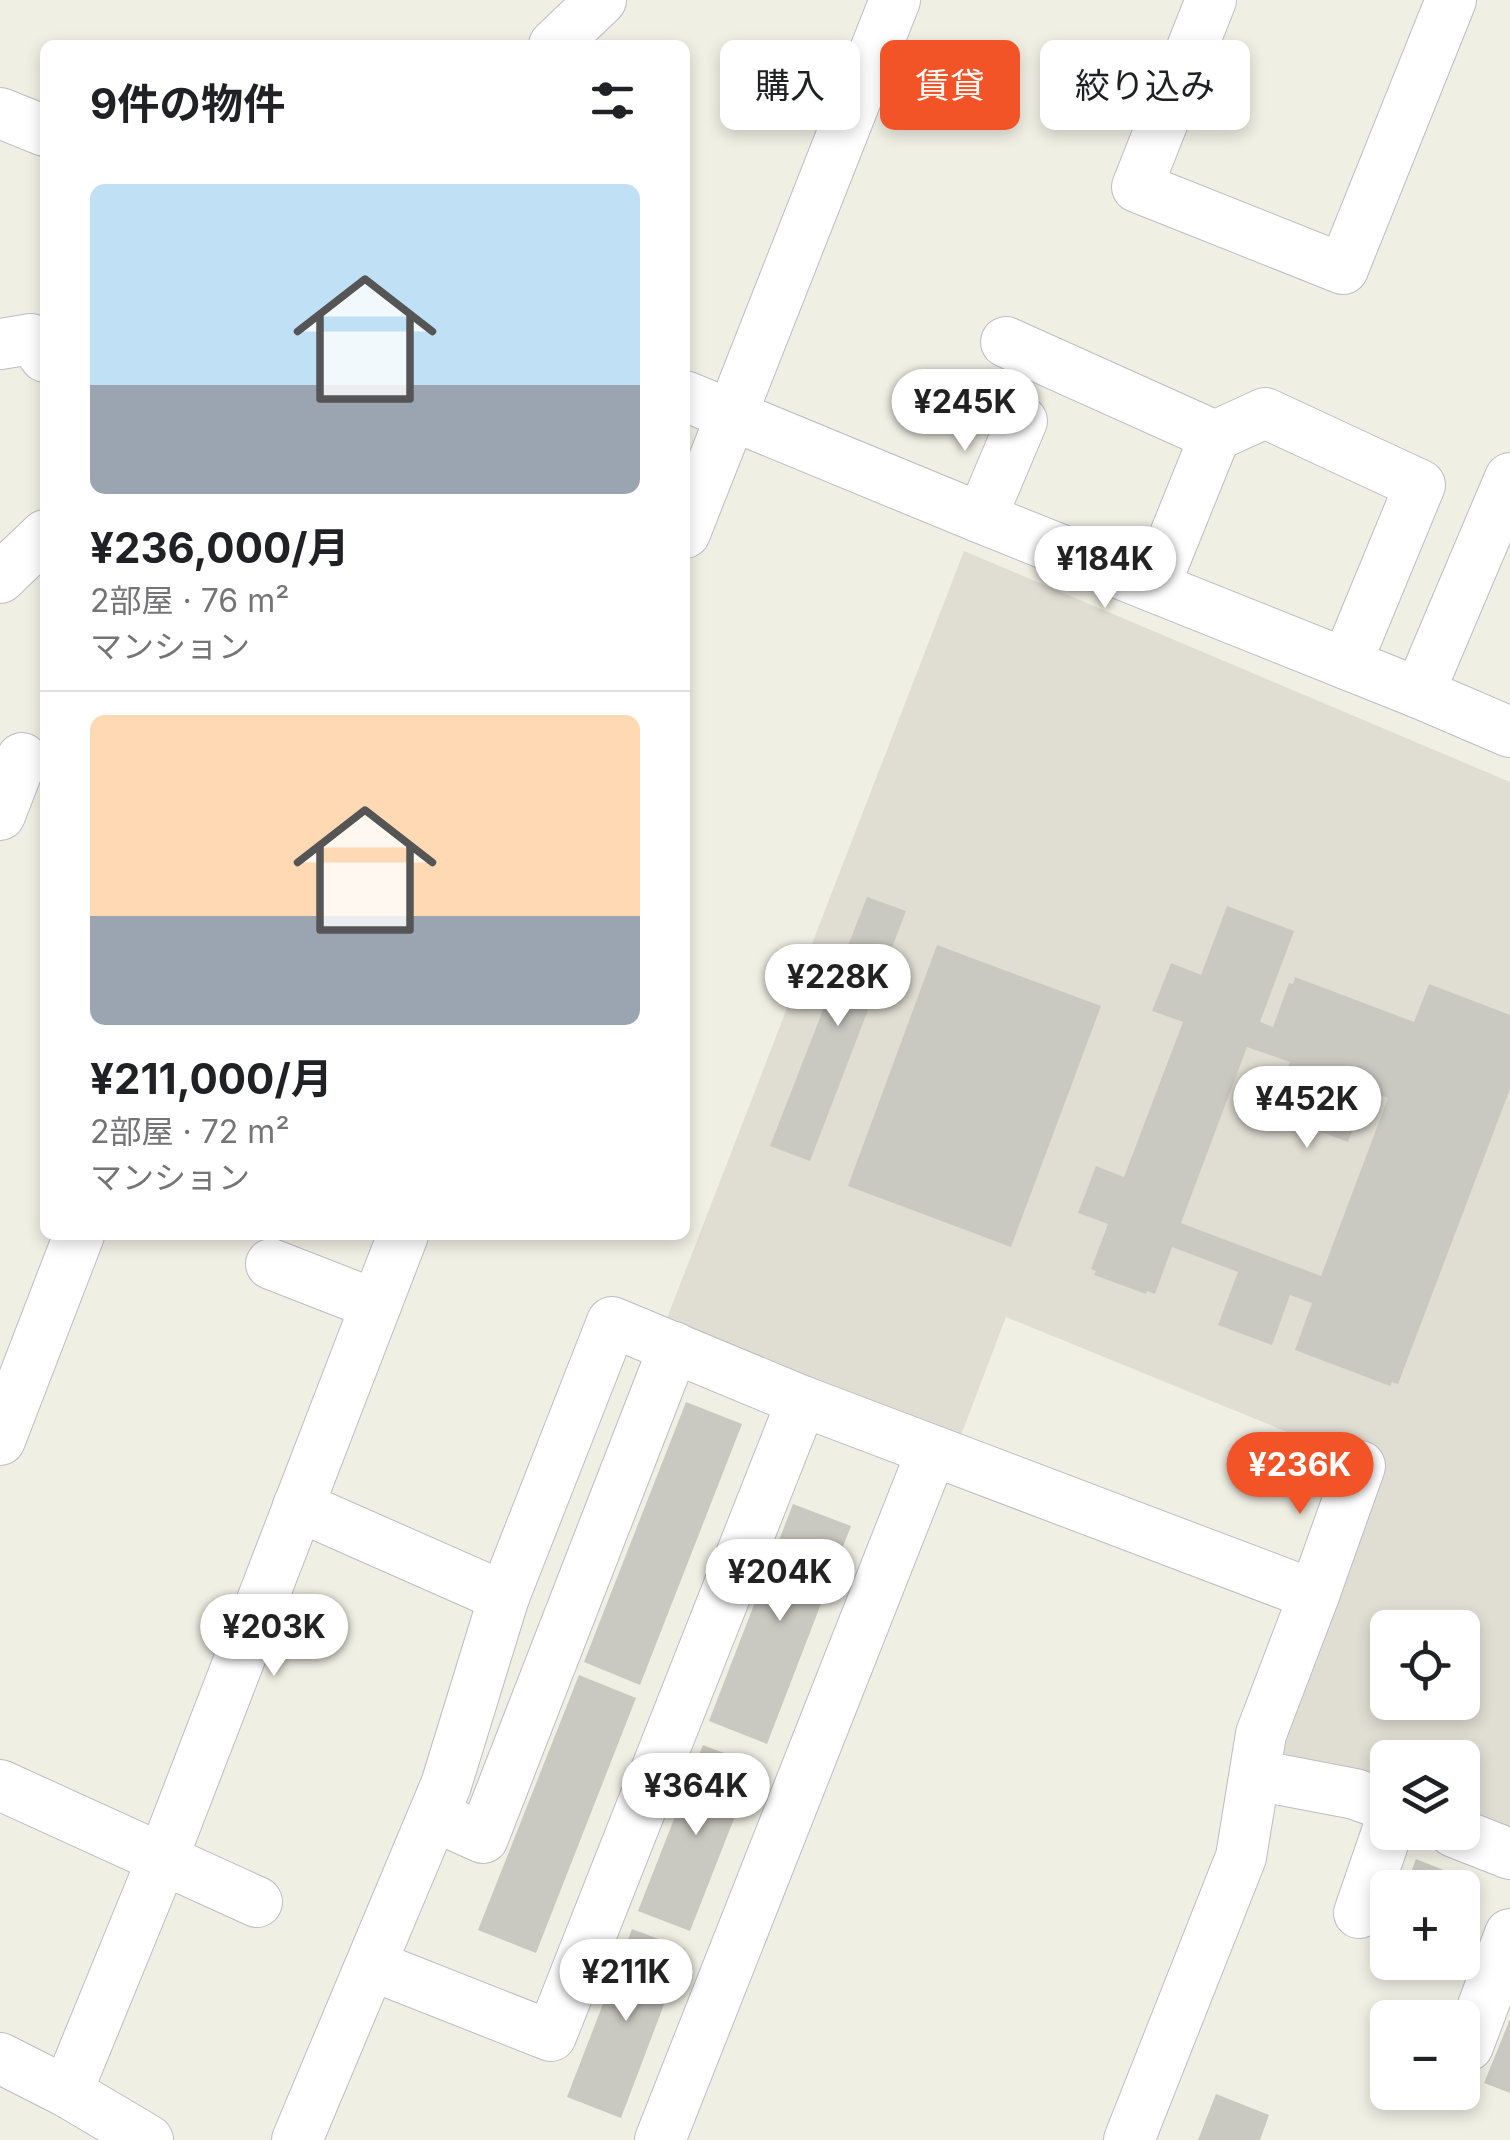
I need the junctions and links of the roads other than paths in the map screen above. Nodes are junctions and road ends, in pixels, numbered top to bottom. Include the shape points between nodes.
1 (601, 0) edge
2 (895, 0) edge
3 (1211, 0) edge
4 (1451, 0) edge
5 (559, 40) edge
6 (0, 113) edge
7 (40, 129) edge
8 (1006, 342) dead end
9 (0, 344) edge
10 (40, 351) edge
11 (690, 398) edge
12 (732, 415) junction
13 (1022, 421) dead end
14 (1215, 436) junction
15 (1510, 478) edge
16 (981, 518) junction
17 (690, 520) edge
18 (40, 540) edge
19 (0, 578) edge
20 (1154, 587) junction
21 (1346, 664) junction
22 (1419, 693) junction
23 (1510, 732) edge
24 (22, 758) edge
25 (0, 815) edge
26 (77, 1240) edge
27 (401, 1240) edge
28 (271, 1264) dead end
29 (376, 1304) junction
30 (674, 1348) junction
31 (802, 1401) junction
32 (0, 1440) edge
33 (932, 1451) junction
34 (1360, 1466) dead end
35 (298, 1506) junction
36 (1314, 1594) junction
37 (504, 1597) junction
38 (1256, 1776) junction
39 (0, 1785) edge
40 (1370, 1799) edge
41 (434, 1816) junction
42 (1480, 1842) edge
43 (1381, 1850) edge
44 (1510, 1854) edge
45 (162, 1860) junction
46 (257, 1902) dead end
47 (1359, 1913) dead end
48 (1510, 1934) edge
49 (371, 1965) junction
50 (1480, 2014) edge
51 (0, 2058) edge
52 (67, 2092) junction
53 (148, 2140) edge
54 (297, 2140) edge
55 (660, 2140) edge
56 (1129, 2140) edge

1 - 5 street
2 - 12 street
3 - 4 street via 1137,187 1342,268
6 - 7 street
8 - 14 street
9 - 10 street via 31,339
11 - 12 street
12 - 16 street
12 - 17 street
13 - 16 street
14 - 20 street
14 - 21 street via 1265,413 1420,485
15 - 22 street
16 - 20 street
18 - 19 street
20 - 21 street
21 - 22 street
22 - 23 street
24 - 25 street
26 - 32 street
27 - 29 street
28 - 29 street
29 - 35 street
30 - 31 street
30 - 37 street via 612,1322
30 - 41 street via 484,1838
31 - 33 street
31 - 49 street via 551,2036
33 - 36 street
33 - 55 street
34 - 36 street
35 - 37 street
35 - 45 street
36 - 38 street via 1262,1734
37 - 41 street
38 - 40 street
38 - 56 street via 1241,1857
39 - 45 street
41 - 49 street
42 - 44 street
43 - 47 street
45 - 46 street
45 - 52 street
48 - 50 street
49 - 54 street
51 - 52 street
52 - 53 street

